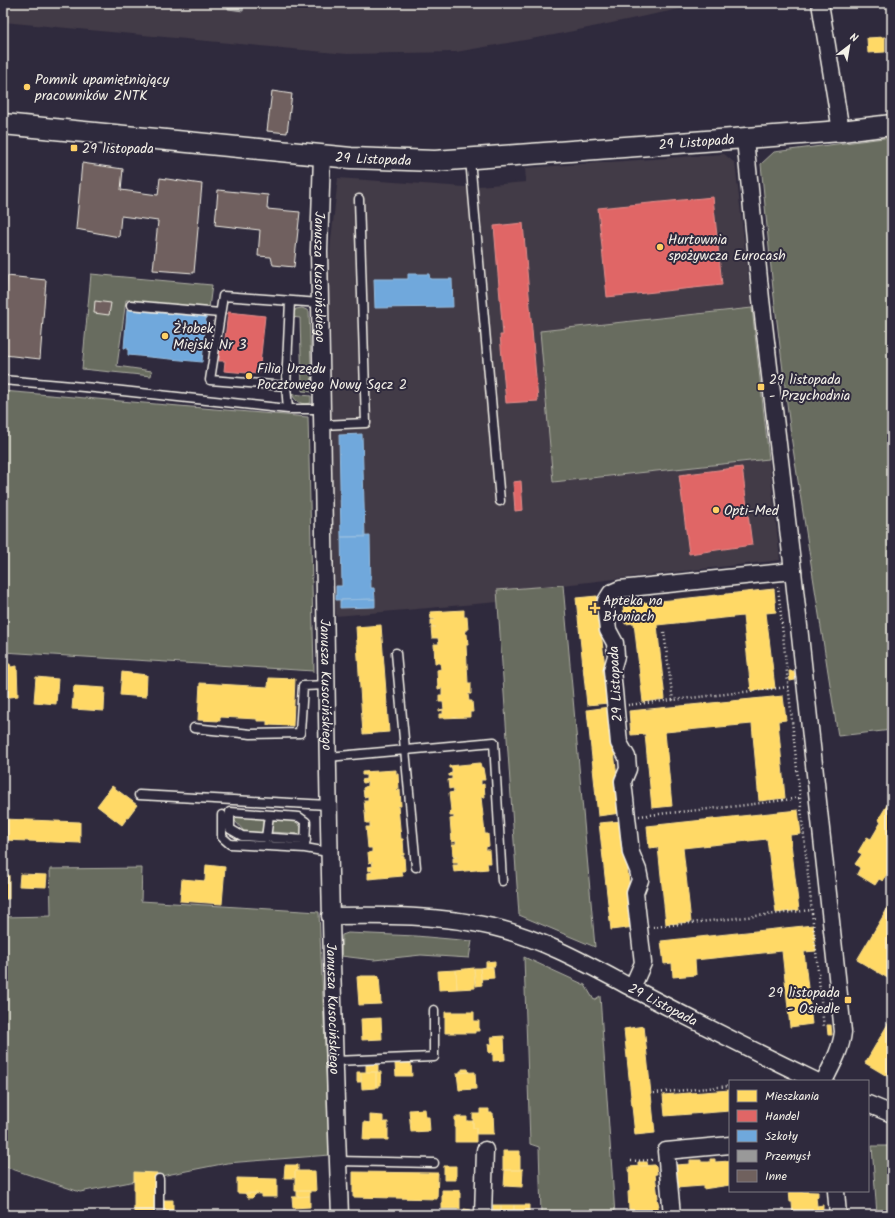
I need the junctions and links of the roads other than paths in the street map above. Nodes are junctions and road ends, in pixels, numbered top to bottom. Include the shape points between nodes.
1 (820, 3) edge
2 (3, 124) edge
3 (892, 125) edge
4 (841, 131) junction
5 (745, 139) junction
6 (322, 155) junction
7 (470, 159) junction
8 (359, 199) dead end
9 (290, 301) junction
10 (320, 303) junction
11 (131, 305) dead end
12 (220, 313) junction
13 (3, 380) edge
14 (286, 386) junction
15 (288, 409) junction
16 (322, 417) junction
17 (500, 501) dead end
18 (794, 571) junction
19 (396, 653) dead end
20 (327, 685) junction
21 (194, 728) dead end
22 (404, 750) junction
23 (328, 757) junction
24 (139, 795) dead end
25 (328, 805) junction
26 (222, 815) dead end
27 (269, 815) junction
28 (266, 838) junction
29 (306, 844) junction
30 (328, 852) junction
31 (416, 867) dead end
32 (502, 881) dead end
33 (330, 916) junction
34 (632, 988) junction
35 (434, 1010) dead end
36 (334, 1061) junction
37 (814, 1080) edge
38 (824, 1080) edge
39 (869, 1104) edge
40 (892, 1114) edge
41 (729, 1145) edge
42 (485, 1150) dead end
43 (338, 1161) junction
44 (434, 1163) dead end
45 (159, 1179) dead end
46 (836, 1192) edge
47 (159, 1215) edge
48 (340, 1215) edge
49 (483, 1215) edge
50 (677, 1215) edge
51 (838, 1215) edge

1 - 4 street
2 - 6 street, 29 Listopada
3 - 4 street, 29 Listopada
4 - 5 street, 29 Listopada
5 - 7 street, 29 Listopada
5 - 18 street, 29 Listopada
6 - 7 street, 29 Listopada via 435,162
6 - 10 street, Janusza Kusocińskiego
7 - 17 lane
8 - 16 lane via 366,423
9 - 10 lane
9 - 12 lane via 223,296
9 - 14 lane
10 - 16 street, Janusza Kusocińskiego
11 - 12 lane
12 - 14 lane via 210,380
13 - 15 lane
14 - 15 lane
15 - 16 lane
16 - 20 street, Janusza Kusocińskiego
18 - 34 street, 29 Listopada via 620,589 611,593 606,601 608,630 615,643 616,656 612,670 619,743 626,757 628,769 623,781 631,853 640,880 635,893 643,963
18 - 38 street, 29 Listopada via 843,1032 839,1051
19 - 22 lane
20 - 21 lane via 302,686 300,733 251,734
20 - 23 street, Janusza Kusocińskiego
22 - 23 lane
22 - 31 lane
22 - 32 lane via 494,742
23 - 25 street, Janusza Kusocińskiego
24 - 25 lane
25 - 30 street, Janusza Kusocińskiego
26 - 29 lane via 222,837 230,844
27 - 28 lane
27 - 28 lane via 230,812 230,829 242,836
27 - 29 lane via 299,817 306,822
28 - 29 lane
29 - 30 lane
30 - 33 street, Janusza Kusocińskiego
33 - 34 street via 411,916 460,920 495,928 524,936 568,954
33 - 36 street, Janusza Kusocińskiego
34 - 37 street, 29 Listopada
35 - 36 lane via 434,1057
36 - 43 street, Janusza Kusocińskiego
39 - 40 street
41 - 50 street via 666,1151
42 - 49 street
43 - 44 lane
43 - 48 street, Janusza Kusocińskiego
45 - 47 lane
46 - 51 street

